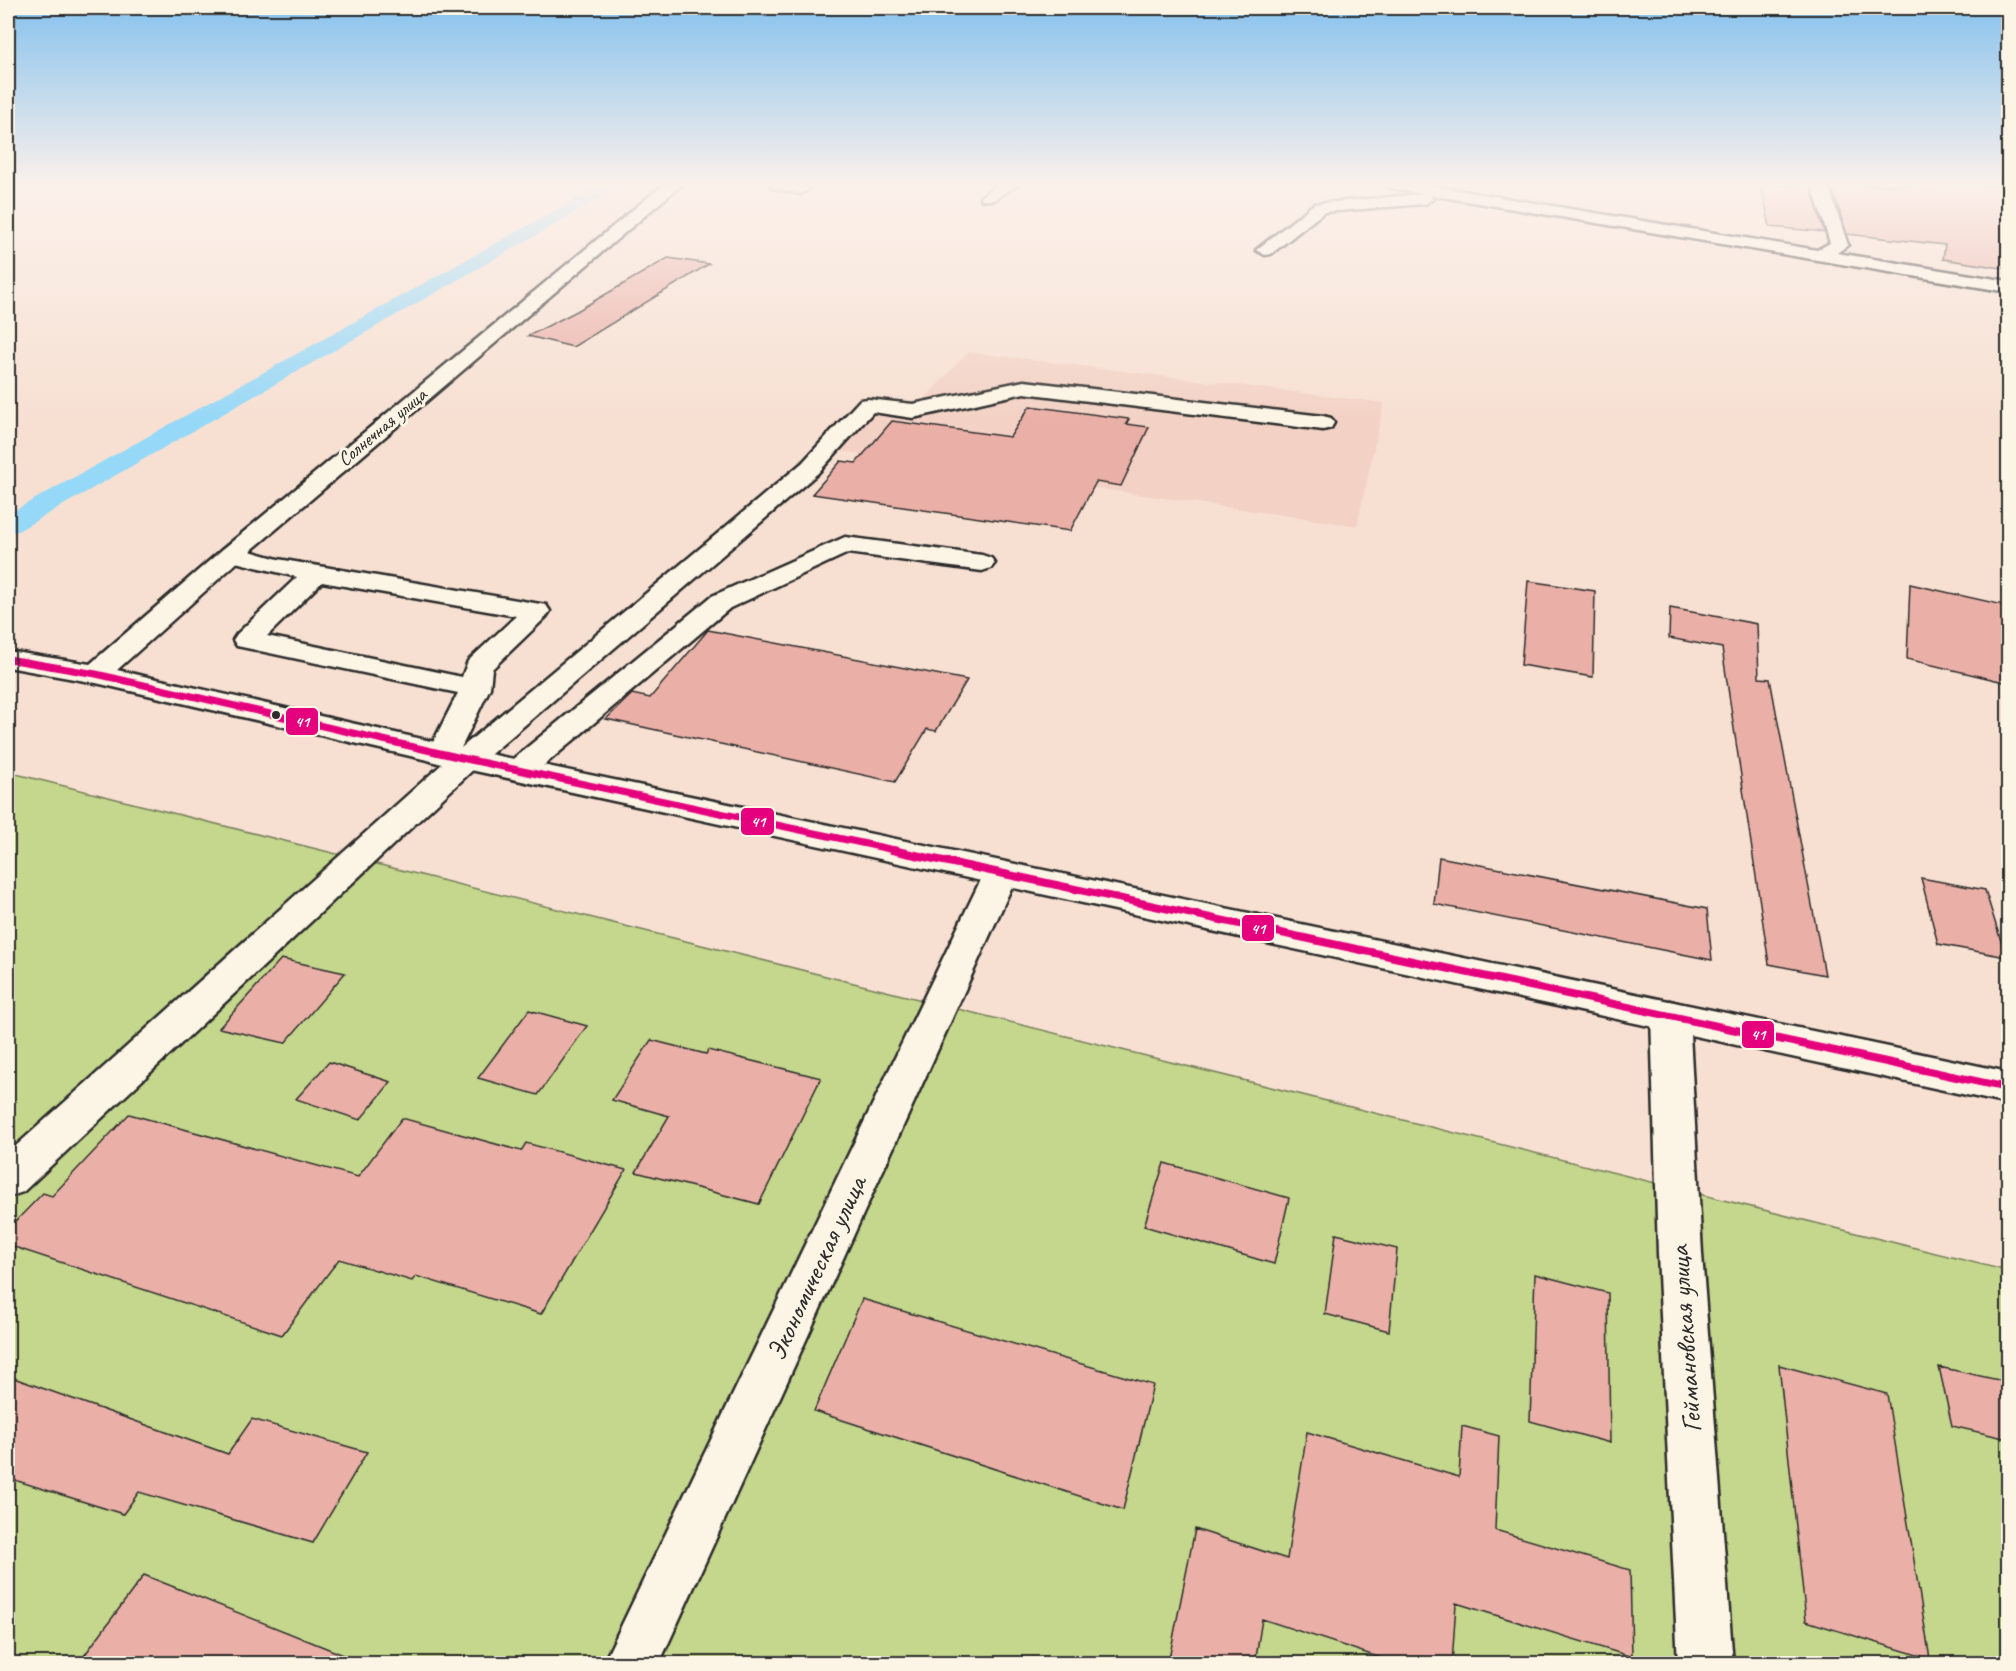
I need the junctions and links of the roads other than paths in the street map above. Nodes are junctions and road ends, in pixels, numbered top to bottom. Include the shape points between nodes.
1 (580, 263) edge
2 (1867, 263) edge
3 (2008, 287) edge
4 (1323, 423) dead end
5 (232, 554) junction
6 (982, 563) dead end
7 (316, 573) junction
8 (8, 659) edge
9 (96, 674) junction
10 (475, 688) junction
11 (454, 757) junction
12 (519, 770) junction
13 (1001, 873) junction
14 (1670, 1015) junction
15 (2008, 1088) edge
16 (8, 1179) edge
17 (630, 1664) edge
18 (1706, 1664) edge

1 - 5 main road, Солнечная улица
2 - 3 main road
4 - 11 main road via 1024,387 913,411 868,405 810,468
5 - 7 main road
5 - 9 main road, Солнечная улица
6 - 12 main road via 845,545 722,602
7 - 10 main road via 536,611 478,667
7 - 10 main road via 247,640
8 - 9 main road
9 - 11 main road
10 - 11 main road
11 - 12 main road
11 - 16 main road
12 - 13 main road
13 - 14 main road
13 - 17 main road, Экономическая улица
14 - 15 main road
14 - 18 main road, Геймановская улица via 1680,1254

